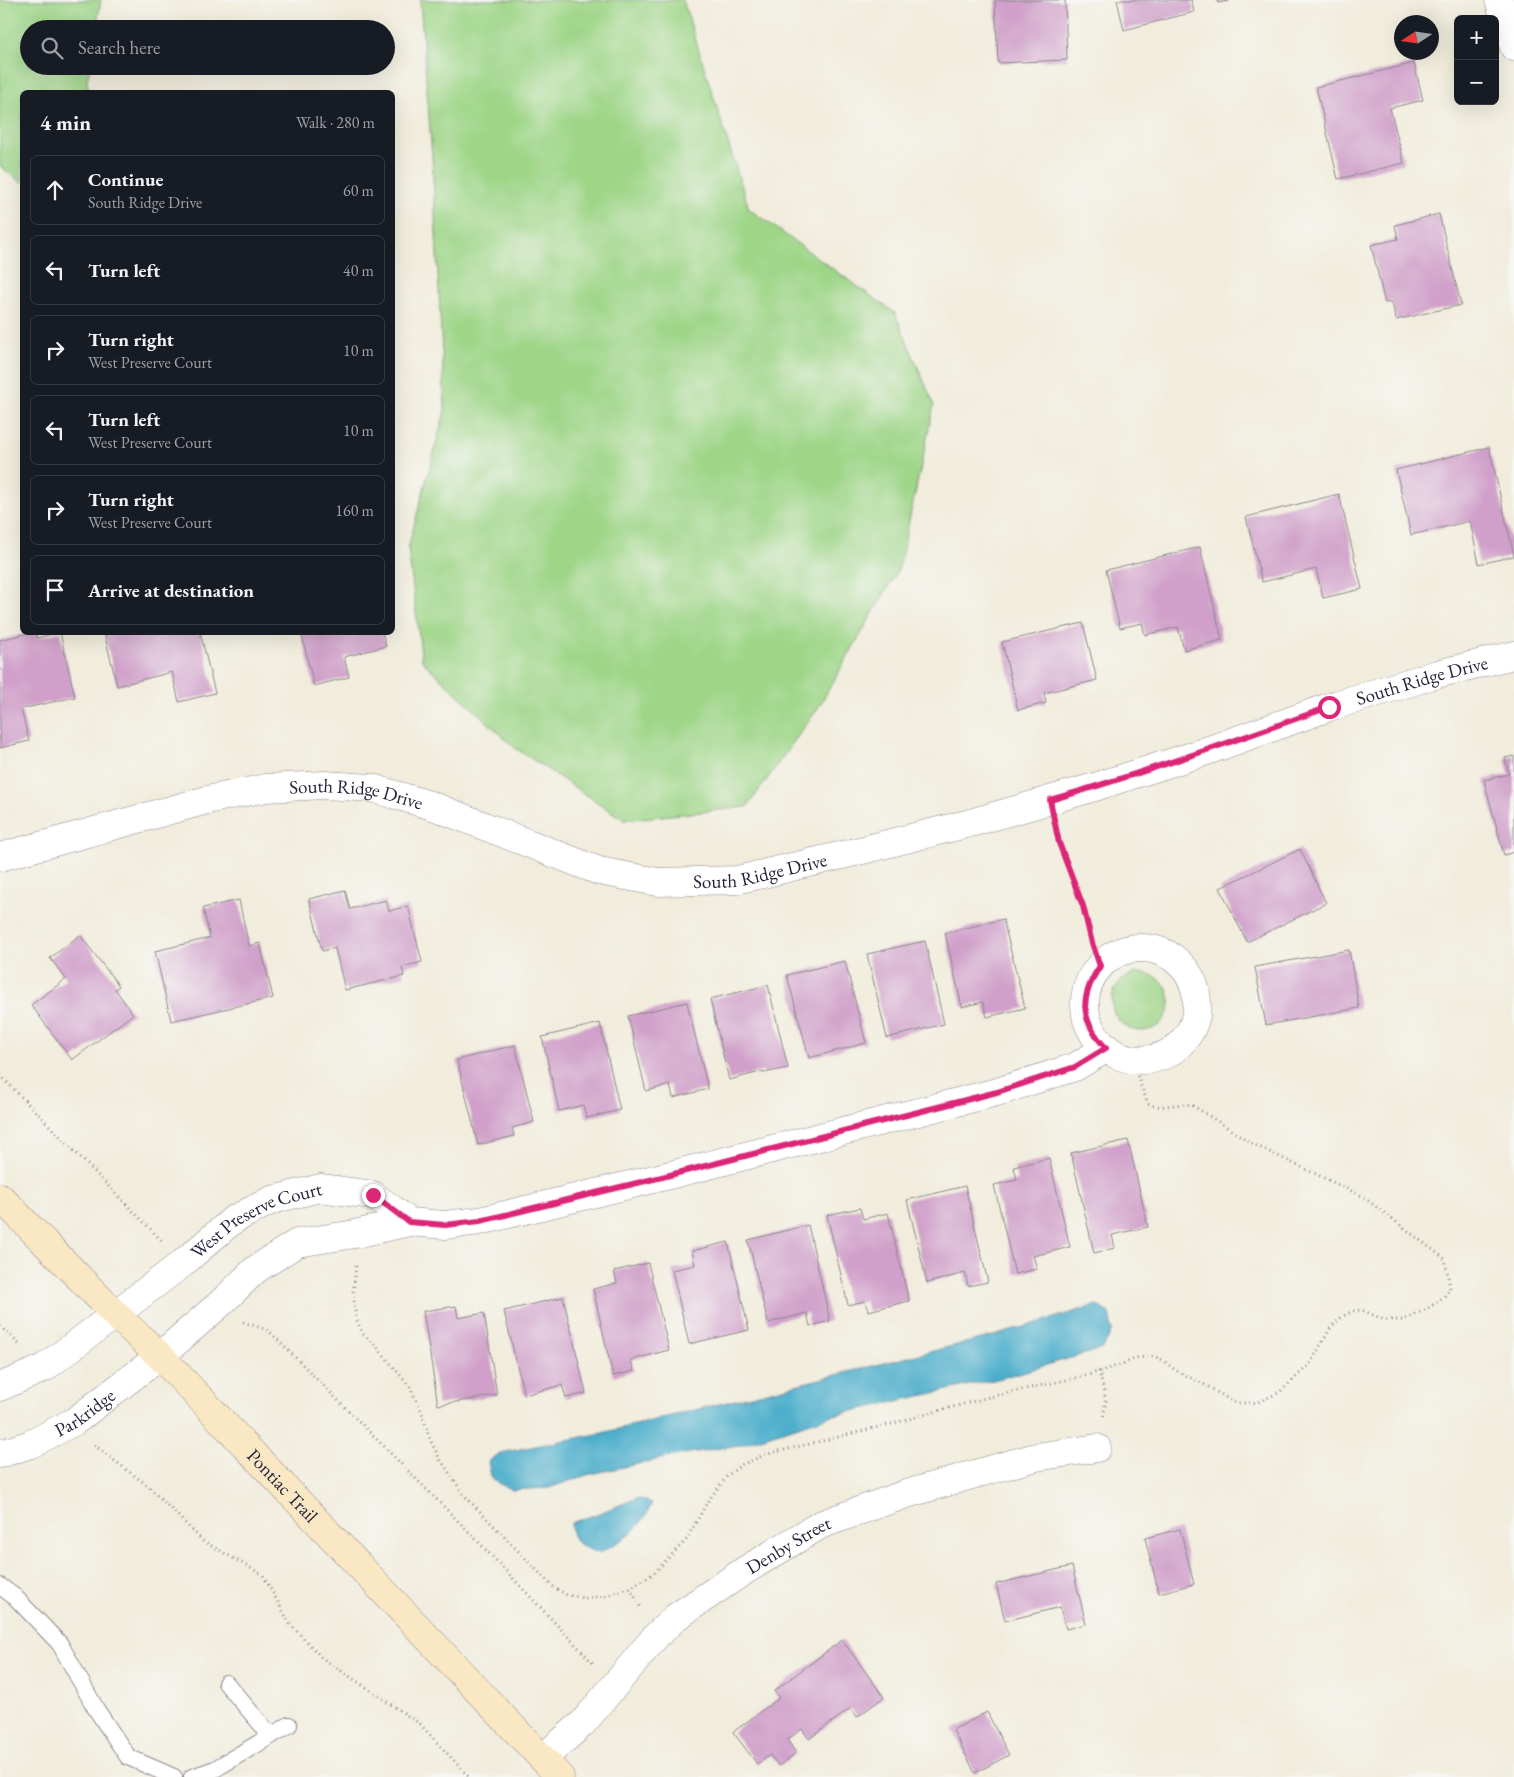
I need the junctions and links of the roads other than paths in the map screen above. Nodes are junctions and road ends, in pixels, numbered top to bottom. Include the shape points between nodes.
1 (1499, 0) edge
2 (1514, 47) edge
3 (1514, 655) edge
4 (0, 857) edge
5 (1119, 1053) junction
6 (0, 1197) edge
7 (409, 1222) junction
8 (116, 1314) junction
9 (160, 1356) junction
10 (0, 1387) edge
11 (1097, 1448) road end
12 (0, 1454) edge
13 (0, 1586) edge
14 (226, 1683) dead end
15 (290, 1725) dead end
16 (271, 1736) junction
17 (552, 1767) edge
18 (174, 1777) edge
19 (192, 1777) edge

1 - 2 street
3 - 4 street, South Ridge Drive via 1437,674 1329,707 1198,754 1050,800 865,850 737,880 658,882 599,870 433,806 372,788 326,785 266,788 208,800
5 - 5 street via 1094,1034 1086,1018 1085,999 1090,981 1100,966 1115,954 1132,948 1151,949 1168,955 1183,966 1197,1000 1196,1018 1188,1035 1175,1049 1159,1058 1140,1061
5 - 7 street, West Preserve Court via 997,1092 480,1221 445,1225
6 - 8 main road, Pontiac Trail
7 - 8 street, West Preserve Court via 373,1195 320,1188 272,1200 232,1220 183,1263
7 - 9 street, West Preserve Court via 297,1243 255,1270
8 - 9 main road, Pontiac Trail
8 - 10 street via 44,1368
9 - 12 street, Parkridge via 75,1421 31,1444
9 - 17 main road, Pontiac Trail
11 - 17 street, Denby Street via 1036,1457 903,1496 820,1526 744,1570 676,1617 656,1636 583,1723
13 - 18 lane via 15,1597 60,1644 96,1710 128,1758
14 - 16 lane
15 - 16 lane
16 - 19 lane via 215,1769

